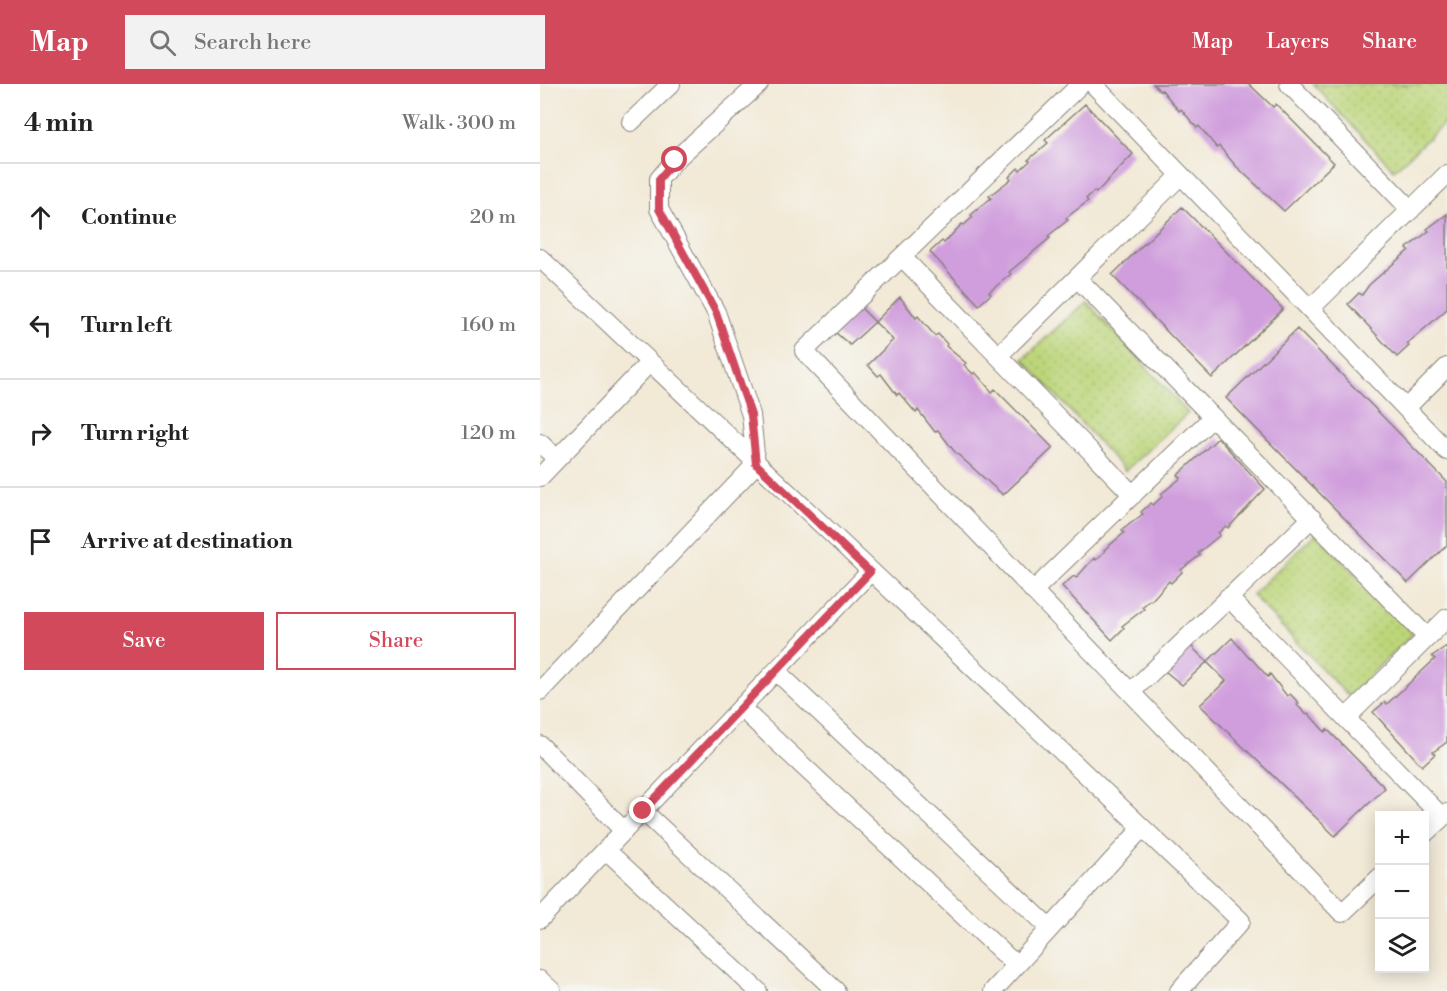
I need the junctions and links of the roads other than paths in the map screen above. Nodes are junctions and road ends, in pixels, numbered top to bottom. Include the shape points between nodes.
1 (670, 84) edge
2 (759, 84) edge
3 (1081, 84) edge
4 (1093, 84) edge
5 (1289, 84) edge
6 (631, 122) dead end
7 (1447, 174) edge
8 (1181, 175) junction
9 (1411, 210) junction
10 (902, 257) junction
11 (540, 258) edge
12 (1077, 278) junction
13 (1310, 309) junction
14 (998, 356) junction
15 (650, 362) junction
16 (1447, 367) edge
17 (1406, 408) junction
18 (1213, 417) junction
19 (540, 443) edge
20 (1447, 451) edge
21 (557, 459) junction
22 (756, 464) junction
23 (540, 477) edge
24 (1133, 495) junction
25 (1312, 518) junction
26 (870, 572) junction
27 (1033, 591) junction
28 (1228, 597) junction
29 (1447, 618) edge
30 (1427, 637) junction
31 (776, 671) junction
32 (540, 691) edge
33 (1131, 692) junction
34 (741, 708) junction
35 (1346, 718) junction
36 (540, 745) edge
37 (643, 811) junction
38 (1444, 815) edge
39 (1142, 828) junction
40 (1429, 830) edge
41 (624, 831) junction
42 (606, 850) junction
43 (1375, 882) edge
44 (540, 919) edge
45 (1050, 928) junction
46 (1016, 965) junction
47 (540, 980) edge
48 (552, 991) edge
49 (758, 991) edge
50 (836, 991) edge
51 (993, 991) edge
52 (1179, 991) edge

1 - 6 street
2 - 22 street via 659,179 659,209 716,312 748,405
3 - 10 street
4 - 8 street
5 - 9 street
7 - 9 street
8 - 12 street
8 - 13 street
9 - 13 street
10 - 14 street
10 - 27 street via 804,351
11 - 15 street
12 - 14 street
12 - 18 street
13 - 17 street
14 - 24 street
15 - 21 street
15 - 22 street
16 - 17 street
17 - 20 street
18 - 24 street
18 - 25 street
19 - 21 street
21 - 23 street
22 - 26 street
22 - 32 street
24 - 27 street
25 - 28 street
25 - 30 street
26 - 31 street
26 - 39 street
27 - 33 street
28 - 33 street
28 - 35 street
29 - 30 street
30 - 35 street
31 - 34 street
31 - 45 street
33 - 43 street via 1342,914
34 - 37 street
34 - 46 street
35 - 38 street
36 - 41 street
37 - 41 street
37 - 50 street
38 - 40 street
39 - 45 street
39 - 52 street via 1241,921
41 - 42 street
42 - 44 street
42 - 49 street
45 - 46 street
46 - 51 street
47 - 48 street

